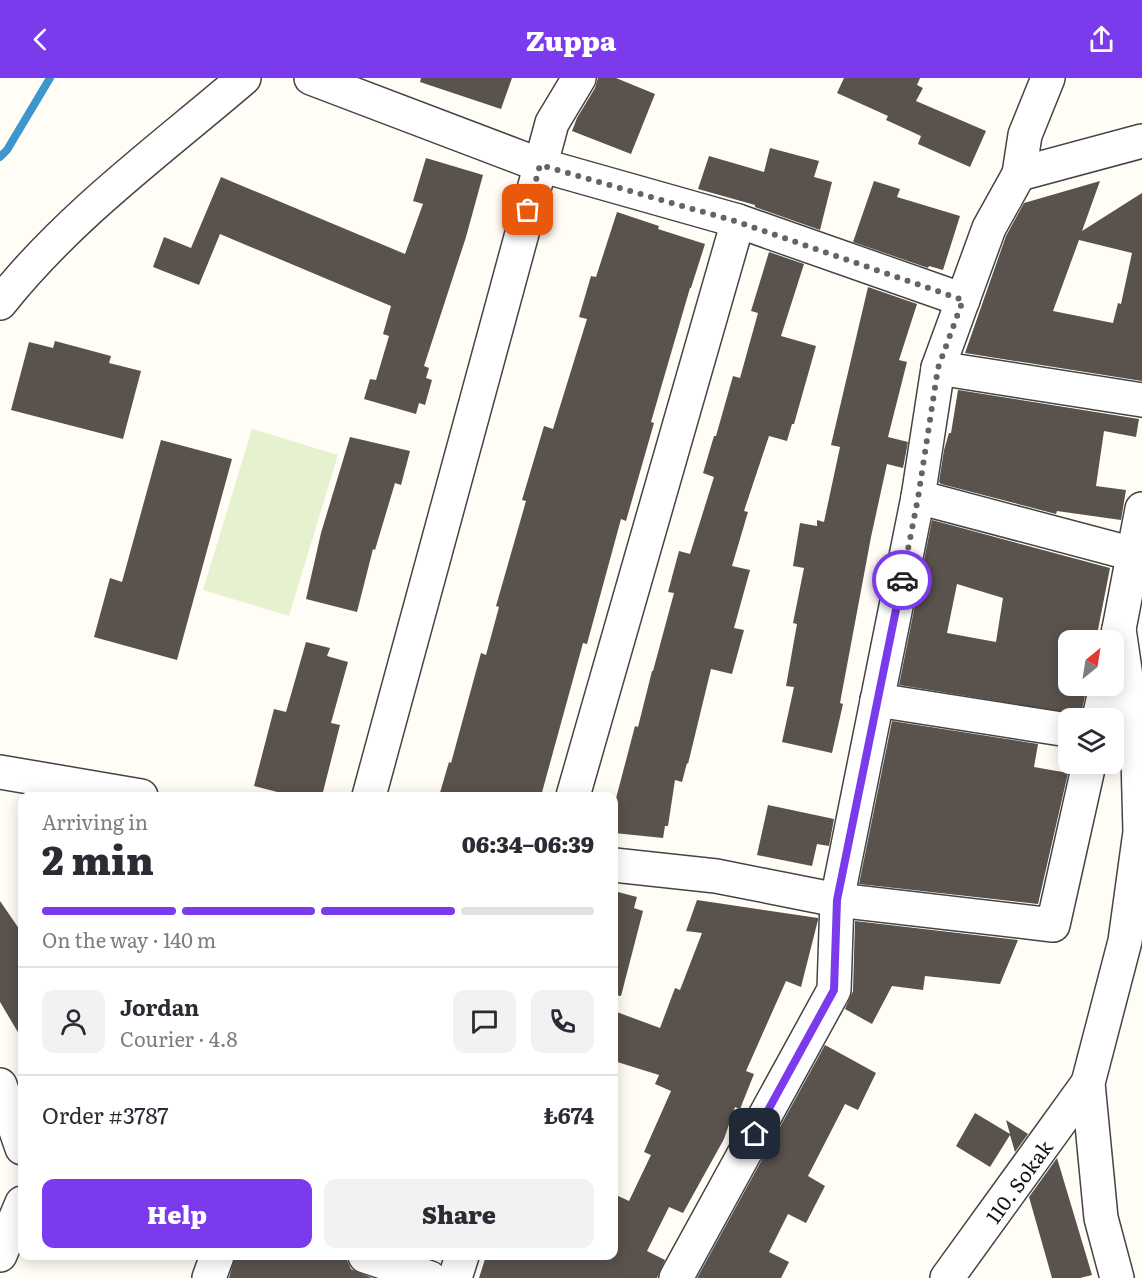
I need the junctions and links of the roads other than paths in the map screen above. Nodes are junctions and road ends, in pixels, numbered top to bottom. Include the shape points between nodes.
1 (244, 78) edge
2 (311, 78) edge
3 (579, 78) edge
4 (1040, 81) edge
5 (1142, 141) edge
6 (540, 165) junction
7 (1019, 174) junction
8 (738, 222) junction
9 (963, 300) junction
10 (0, 303) edge
11 (938, 368) junction
12 (1142, 400) edge
13 (918, 498) junction
14 (1142, 509) edge
15 (1133, 554) junction
16 (1118, 630) edge
17 (1124, 684) edge
18 (878, 700) junction
19 (1058, 728) edge
20 (0, 772) edge
21 (1087, 774) edge
22 (118, 792) edge
23 (370, 792) edge
24 (574, 792) edge
25 (618, 866) edge
26 (837, 900) junction
27 (1088, 1083) junction
28 (0, 1085) edge
29 (18, 1137) edge
30 (18, 1212) edge
31 (0, 1255) edge
32 (216, 1260) edge
33 (377, 1260) edge
34 (461, 1260) edge
35 (209, 1278) edge
36 (430, 1278) edge
37 (455, 1278) edge
38 (676, 1278) edge
39 (948, 1278) edge
40 (1117, 1278) edge

1 - 10 street via 90,207
2 - 6 street
3 - 6 street via 552,123
4 - 7 street
5 - 7 street
6 - 8 street
6 - 23 street
7 - 9 street via 989,228
8 - 9 street
8 - 24 street
9 - 11 street
11 - 12 street
11 - 13 street
13 - 15 street
13 - 18 street
14 - 15 street
15 - 16 street
17 - 27 street via 1138,758 1140,832 1125,941
18 - 19 street
18 - 26 street
20 - 22 street
21 - 26 street via 1053,925
25 - 26 street via 716,876
26 - 38 street via 834,990
27 - 39 street, 110. Sokak
27 - 40 street via 1101,1218
28 - 29 street
30 - 31 street
32 - 35 street
33 - 36 street
34 - 37 street

